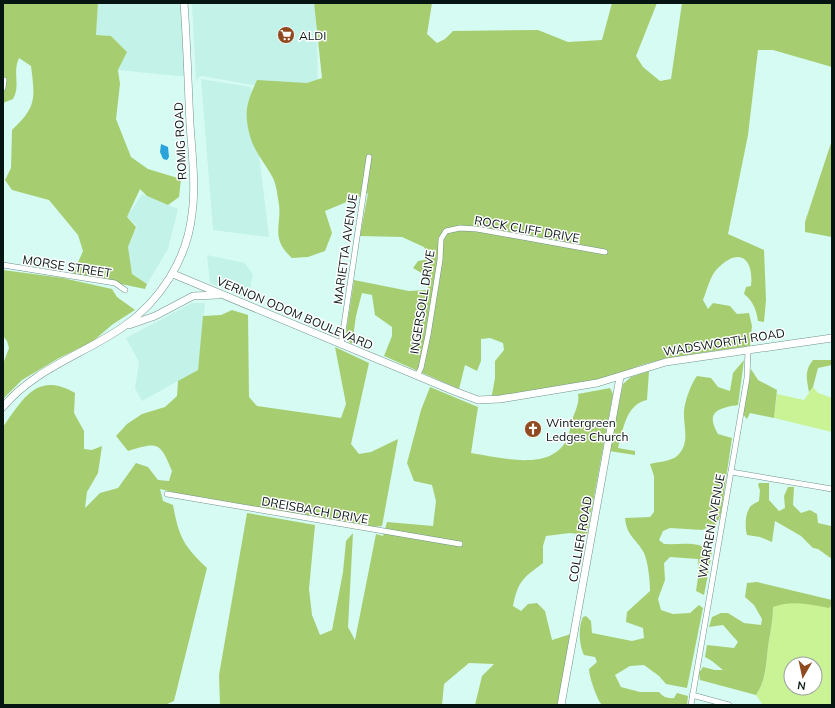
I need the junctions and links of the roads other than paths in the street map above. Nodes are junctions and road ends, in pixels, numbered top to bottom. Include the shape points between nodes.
1 (184, 3) edge
2 (4, 80) dead end
3 (3, 88) edge
4 (368, 157) dead end
5 (446, 231) joint
6 (605, 252) dead end
7 (3, 265) edge
8 (173, 274) junction
9 (126, 290) dead end
10 (223, 295) junction
11 (122, 327) junction
12 (832, 338) edge
13 (341, 345) junction
14 (748, 350) junction
15 (417, 376) junction
16 (620, 377) junction
17 (3, 407) edge
18 (731, 472) junction
19 (832, 489) edge
20 (167, 494) dead end
21 (460, 544) dead end
22 (692, 695) junction
23 (561, 705) edge
24 (690, 705) edge
25 (729, 705) edge

1 - 8 main road, ROMIG ROAD via 194,200 188,235
2 - 3 street
4 - 13 street, MARIETTA AVENUE
5 - 6 street, ROCK CLIFF DRIVE via 460,228 478,230
5 - 15 street, INGERSOLL DRIVE via 441,239 428,336
7 - 9 street, MORSE STREET via 115,283
8 - 10 main road, VERNON ODOM BOULEVARD
8 - 11 main road via 146,308
10 - 11 main road via 193,296 154,316
10 - 13 main road, VERNON ODOM BOULEVARD
11 - 17 main road via 22,387
12 - 14 main road, WADSWORTH ROAD
13 - 15 main road, VERNON ODOM BOULEVARD
14 - 16 main road, WADSWORTH ROAD via 666,362
14 - 18 street, WARREN AVENUE via 747,378
15 - 16 main road, VERNON ODOM BOULEVARD via 470,397 487,400 565,389
16 - 23 main road, COLLIER ROAD
18 - 19 street
18 - 22 street, WARREN AVENUE
20 - 21 street, DREISBACH DRIVE
22 - 24 street, WARREN AVENUE
22 - 25 street

